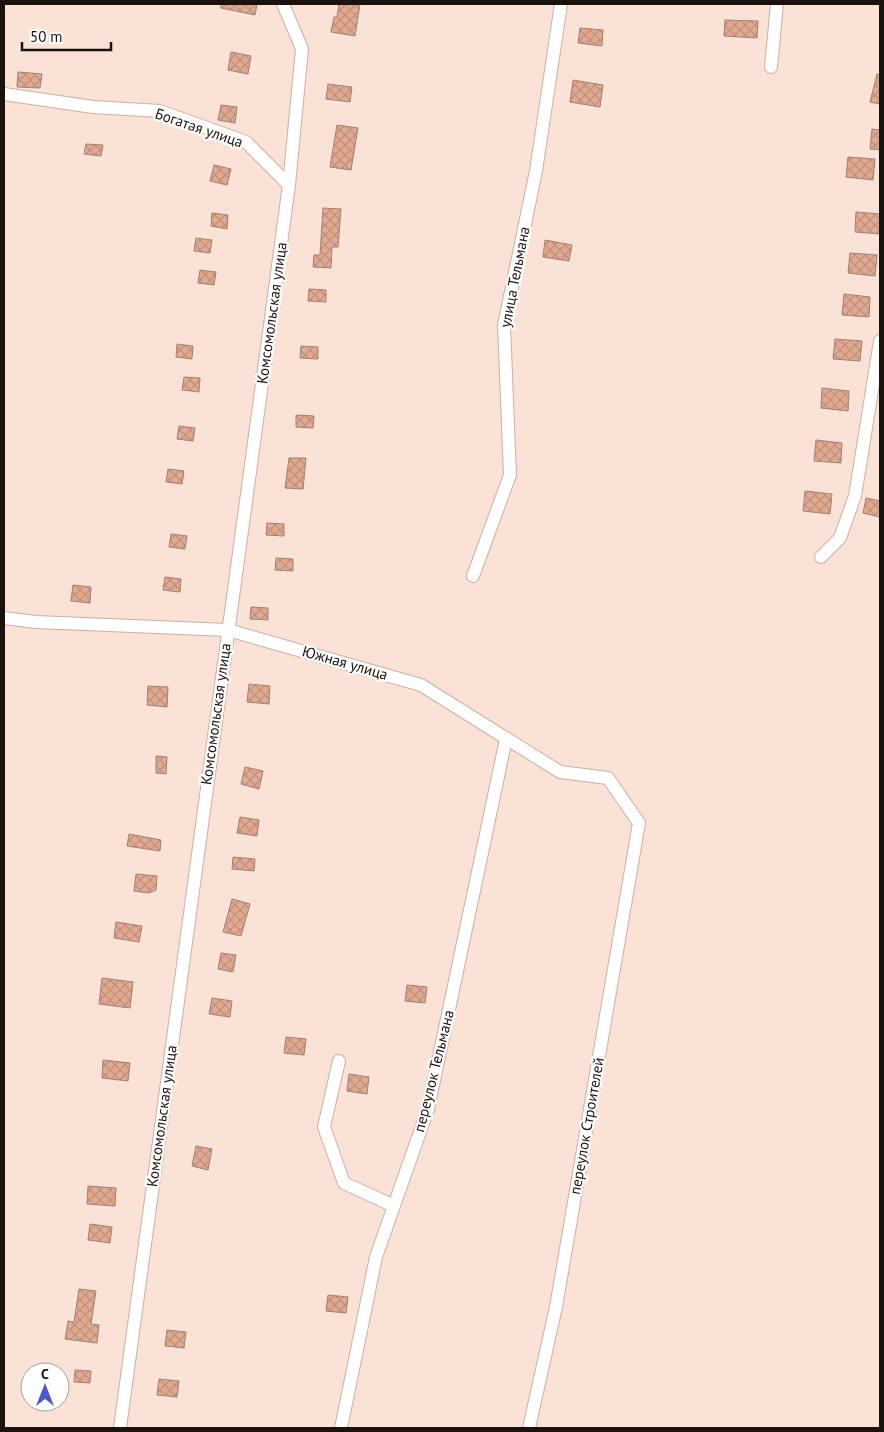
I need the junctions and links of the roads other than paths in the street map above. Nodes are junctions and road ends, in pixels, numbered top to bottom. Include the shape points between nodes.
1 (283, 4) edge
2 (561, 4) edge
3 (777, 4) edge
4 (771, 67) dead end
5 (4, 94) edge
6 (289, 185) junction
7 (880, 341) edge
8 (821, 556) dead end
9 (473, 576) dead end
10 (4, 618) edge
11 (228, 630) junction
12 (506, 739) junction
13 (639, 823) joint
14 (339, 1061) dead end
15 (394, 1206) junction
16 (120, 1428) edge
17 (341, 1428) edge
18 (529, 1428) edge

1 - 6 street, Комсомольская улица via 302,49
2 - 9 street, улица Тельмана via 536,171 504,324 510,475
3 - 4 street
5 - 6 street, Богатая улица via 93,107 160,111 246,142
6 - 11 street, Комсомольская улица
7 - 8 street via 854,496 840,538
10 - 11 street, Южная улица
11 - 12 street, Южная улица via 421,685
11 - 16 street, Комсомольская улица
12 - 13 street, Южная улица via 560,772 608,778
12 - 15 street, переулок Тельмана via 428,1109
13 - 18 street, переулок Строителей via 556,1306
14 - 15 street via 324,1127 344,1183
15 - 17 street, переулок Тельмана via 376,1257

